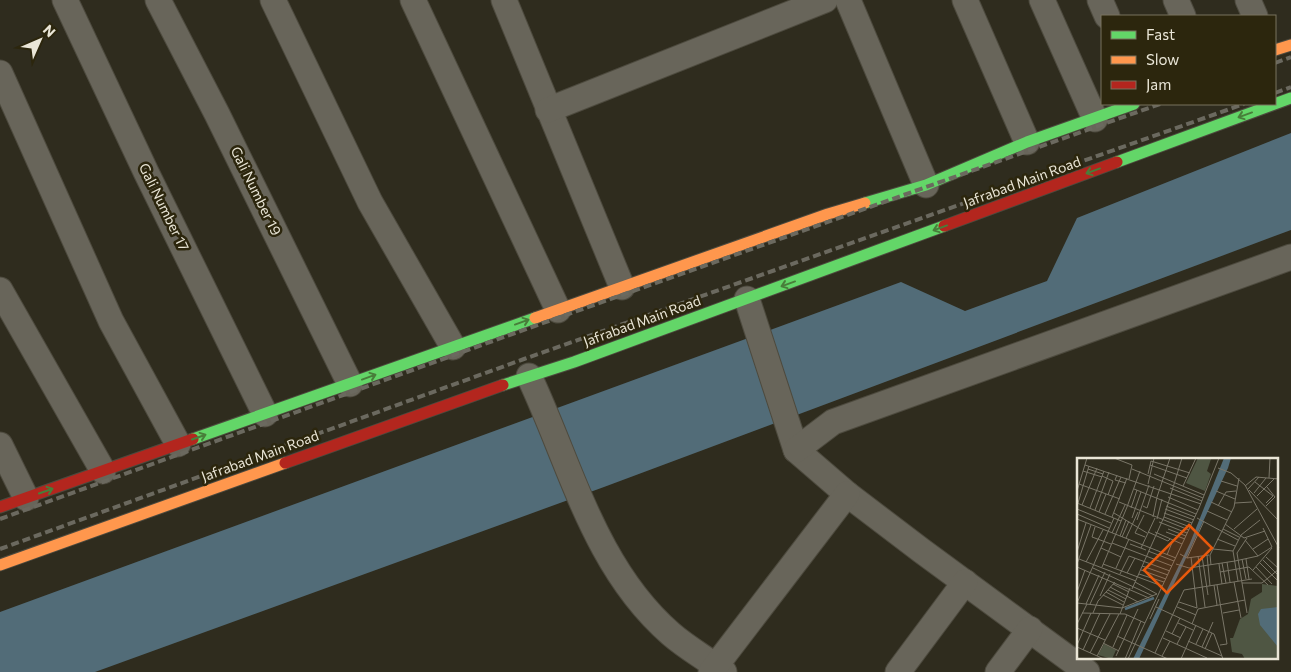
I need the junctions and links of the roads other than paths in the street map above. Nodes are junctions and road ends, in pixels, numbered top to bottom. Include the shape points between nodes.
1 (65, 0) edge
2 (158, 0) edge
3 (273, 0) edge
4 (413, 0) edge
5 (504, 0) edge
6 (824, 0) edge
7 (848, 0) edge
8 (965, 0) edge
9 (1042, 0) edge
10 (1100, 0) edge
11 (1176, 0) edge
12 (1248, 0) edge
13 (1107, 15) edge
14 (1183, 15) edge
15 (1256, 15) edge
16 (1291, 45) edge
17 (1276, 50) edge
18 (0, 73) edge
19 (1291, 98) edge
20 (1276, 104) edge
21 (1131, 105) edge
22 (1272, 105) edge
23 (548, 110) junction
24 (1095, 118) junction
25 (1027, 142) junction
26 (926, 184) junction
27 (1291, 257) edge
28 (622, 287) junction
29 (0, 290) edge
30 (747, 299) junction
31 (558, 310) junction
32 (453, 347) junction
33 (350, 384) junction
34 (534, 387) junction
35 (265, 414) junction
36 (178, 444) junction
37 (0, 445) edge
38 (796, 450) junction
39 (103, 471) junction
40 (847, 494) junction
41 (26, 498) junction
42 (0, 507) edge
43 (0, 564) edge
44 (966, 582) junction
45 (1030, 629) junction
46 (717, 670) edge
47 (898, 672) edge
48 (998, 672) edge
49 (1087, 672) edge

1 - 35 street, Gali Number 17
2 - 33 street, Gali Number 19
3 - 32 street via 370,202
4 - 31 street
5 - 23 street
6 - 23 street
7 - 26 street
8 - 25 street
9 - 24 street
10 - 13 street
11 - 14 street
12 - 15 street
16 - 17 main road
18 - 36 street via 111,321
19 -> 20 main road, Jafrabad Main Road
21 - 24 main road
22 -> 30 main road, Jafrabad Main Road
23 - 28 street
24 - 25 main road
25 - 26 main road
26 - 28 main road via 828,214
27 - 38 street via 833,422
28 - 31 main road
29 - 39 street
30 - 34 main road, Jafrabad Main Road via 574,362
30 - 38 street
32 -> 31 main road
33 -> 32 main road
33 - 35 main road
34 - 43 main road, Jafrabad Main Road
34 - 46 street via 584,510 610,561 671,634
36 -> 35 main road
36 - 39 main road
37 - 41 street
38 - 40 street
41 -> 39 main road
40 - 44 street
40 - 46 street
41 - 42 main road
44 - 45 street
44 - 47 street
45 - 48 street
45 - 49 street

